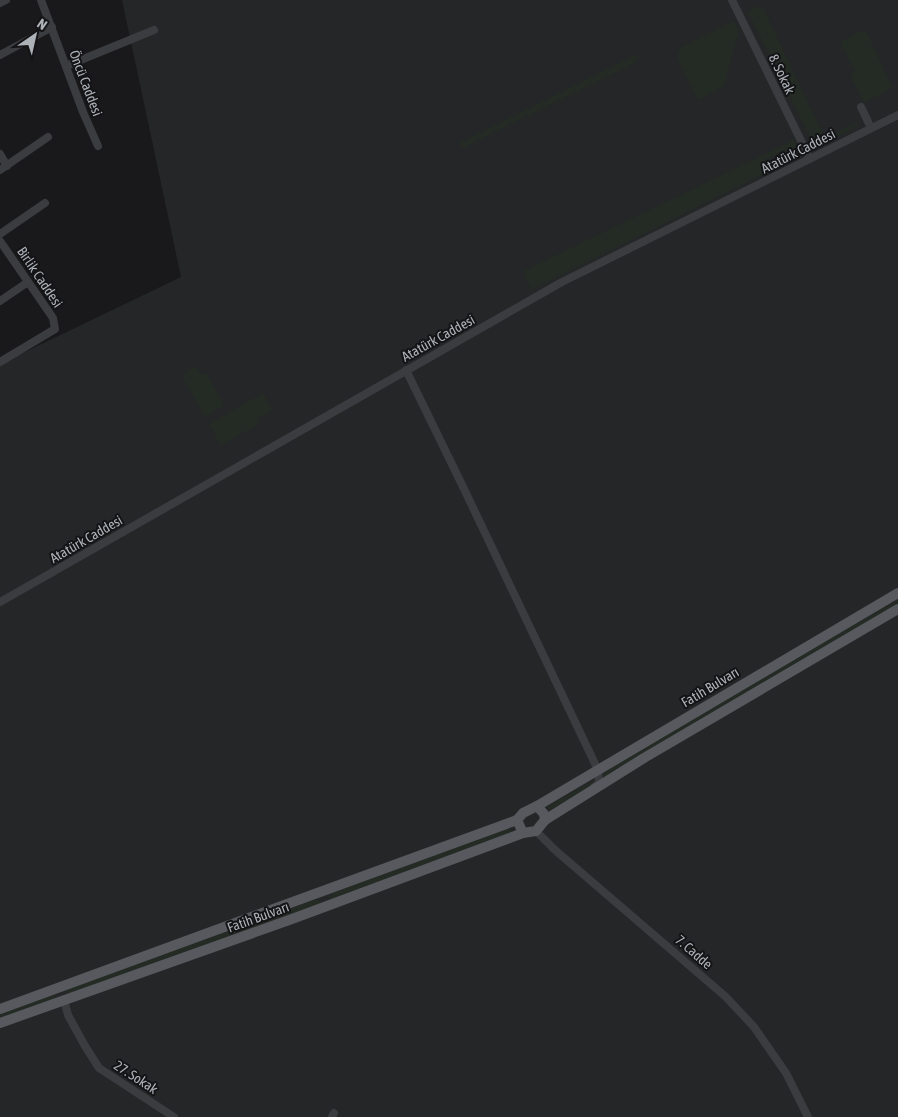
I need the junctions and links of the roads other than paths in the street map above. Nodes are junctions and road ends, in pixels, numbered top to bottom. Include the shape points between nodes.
1 (6, 0) edge
2 (41, 0) edge
3 (732, 0) edge
4 (0, 3) edge
5 (52, 27) junction
6 (154, 30) dead end
7 (0, 55) edge
8 (66, 66) junction
9 (861, 107) dead end
10 (898, 115) edge
11 (871, 128) junction
12 (48, 137) dead end
13 (98, 146) dead end
14 (0, 154) edge
15 (810, 159) junction
16 (4, 168) edge
17 (45, 203) dead end
18 (0, 234) edge
19 (0, 242) edge
20 (8, 252) junction
21 (0, 257) edge
22 (28, 282) junction
23 (0, 301) edge
24 (0, 362) edge
25 (406, 370) junction
26 (898, 593) edge
27 (0, 602) edge
28 (898, 609) edge
29 (598, 770) junction
30 (582, 796) junction
31 (537, 806) junction
32 (517, 820) junction
33 (545, 820) junction
34 (536, 830) junction
35 (523, 833) junction
36 (64, 1000) junction
37 (0, 1009) edge
38 (0, 1023) edge
39 (174, 1117) edge
40 (808, 1117) edge

1 - 4 street
2 - 5 street, Öncü Caddesi
3 - 15 street, 8. Sokak
5 - 7 street
5 - 8 street, Öncü Caddesi
6 - 8 street
8 - 13 street, Öncü Caddesi
9 - 11 street
10 - 11 street, Atatürk Caddesi
11 - 15 street, Atatürk Caddesi
12 - 16 street
14 - 16 street
15 - 25 street, Atatürk Caddesi via 562,282
17 - 18 street
19 - 20 street, Birlik Caddesi
20 - 21 street
20 - 22 street, Birlik Caddesi
22 - 23 street
22 - 24 street, Birlik Caddesi via 54,318 55,329
25 - 27 street, Atatürk Caddesi
25 - 29 street
26 - 29 main road, Fatih Bulvarı
28 - 30 main road, Fatih Bulvarı
29 - 30 street via 599,783
29 - 31 main road, Fatih Bulvarı
30 - 33 main road, Fatih Bulvarı
31 - 32 main road, Fatih Bulvarı
31 - 33 main road
32 - 35 main road
32 - 37 main road, Fatih Bulvarı
33 - 34 main road, Fatih Bulvarı
34 - 35 main road, Fatih Bulvarı
34 - 40 street, 7. Cadde via 726,997 754,1027 786,1072
35 - 36 main road, Fatih Bulvarı
36 - 38 main road, Fatih Bulvarı
36 - 39 street, 27. Sokak via 68,1015 99,1068

